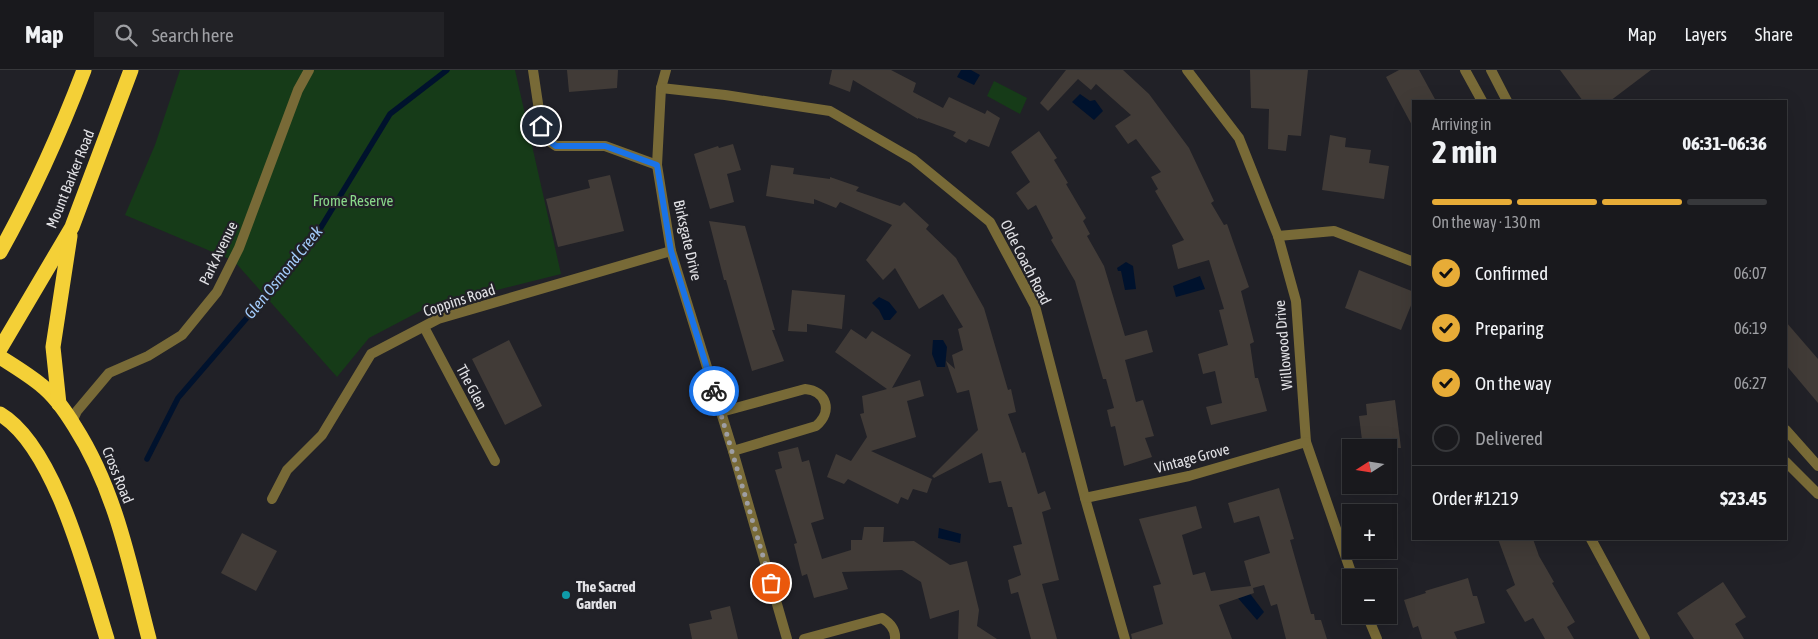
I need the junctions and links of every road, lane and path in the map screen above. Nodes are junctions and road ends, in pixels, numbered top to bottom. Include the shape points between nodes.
1 (84, 70) edge
2 (132, 70) edge
3 (309, 70) edge
4 (533, 70) edge
5 (666, 70) edge
6 (1187, 70) edge
7 (1465, 70) edge
8 (1491, 70) edge
9 (661, 88) junction
10 (1481, 100) edge
11 (1506, 100) edge
12 (657, 165) junction
13 (72, 227) junction
14 (1278, 236) junction
15 (671, 251) junction
16 (0, 252) edge
17 (1412, 261) edge
18 (424, 327) junction
19 (0, 349) edge
20 (0, 357) edge
21 (59, 404) junction
22 (721, 412) junction
23 (0, 414) edge
24 (72, 422) junction
25 (1787, 431) edge
26 (1306, 442) junction
27 (733, 451) junction
28 (495, 461) dead end
29 (1787, 463) edge
30 (1818, 466) edge
31 (1818, 494) edge
32 (1085, 498) junction
33 (272, 499) dead end
34 (1591, 540) edge
35 (1349, 569) edge
36 (1371, 624) edge
37 (107, 639) edge
38 (149, 639) edge
39 (787, 639) edge
40 (804, 639) edge
41 (895, 639) edge
42 (1125, 639) edge
43 (1377, 639) edge
44 (1645, 639) edge

1 - 16 highway, Mount Barker Road via 57,139 24,210
2 - 13 highway, Mount Barker Road
3 - 24 street, Park Avenue via 298,90 239,248 217,292 182,335 148,356 109,374 77,411
4 - 12 street via 543,137 556,146 605,146
5 - 9 street, Birksgate Drive
6 - 14 street, Willowood Drive via 1239,138
7 - 10 street
8 - 11 street
9 - 12 street, Birksgate Drive
9 - 32 street, Olde Coach Road via 830,111 913,159 990,222 1035,306
12 - 15 street, Birksgate Drive
13 - 19 highway, Mount Barker Road
13 - 21 highway via 53,348
14 - 17 street via 1334,231
14 - 26 street, Willowood Drive via 1296,301
15 - 18 street, Coppins Road via 438,319
15 - 22 street, Birksgate Drive
18 - 28 street, The Glen
18 - 33 street, Coppins Road via 371,354 322,435 287,470
20 - 21 highway, Cross Road via 42,386
21 - 24 highway, Cross Road
22 - 27 street, Birksgate Drive
22 - 27 street via 805,389 818,392 825,403 825,416 816,426
23 - 37 highway via 25,436 47,471 73,530
24 - 38 highway, Cross Road via 102,477 126,545
25 - 30 street
26 - 32 street, Vintage Grove via 1189,476
26 - 35 street, Willowood Drive
27 - 39 street, Birksgate Drive
29 - 31 street
32 - 42 street, Olde Coach Road
34 - 44 street
36 - 43 street
40 - 41 street via 882,618 891,624

